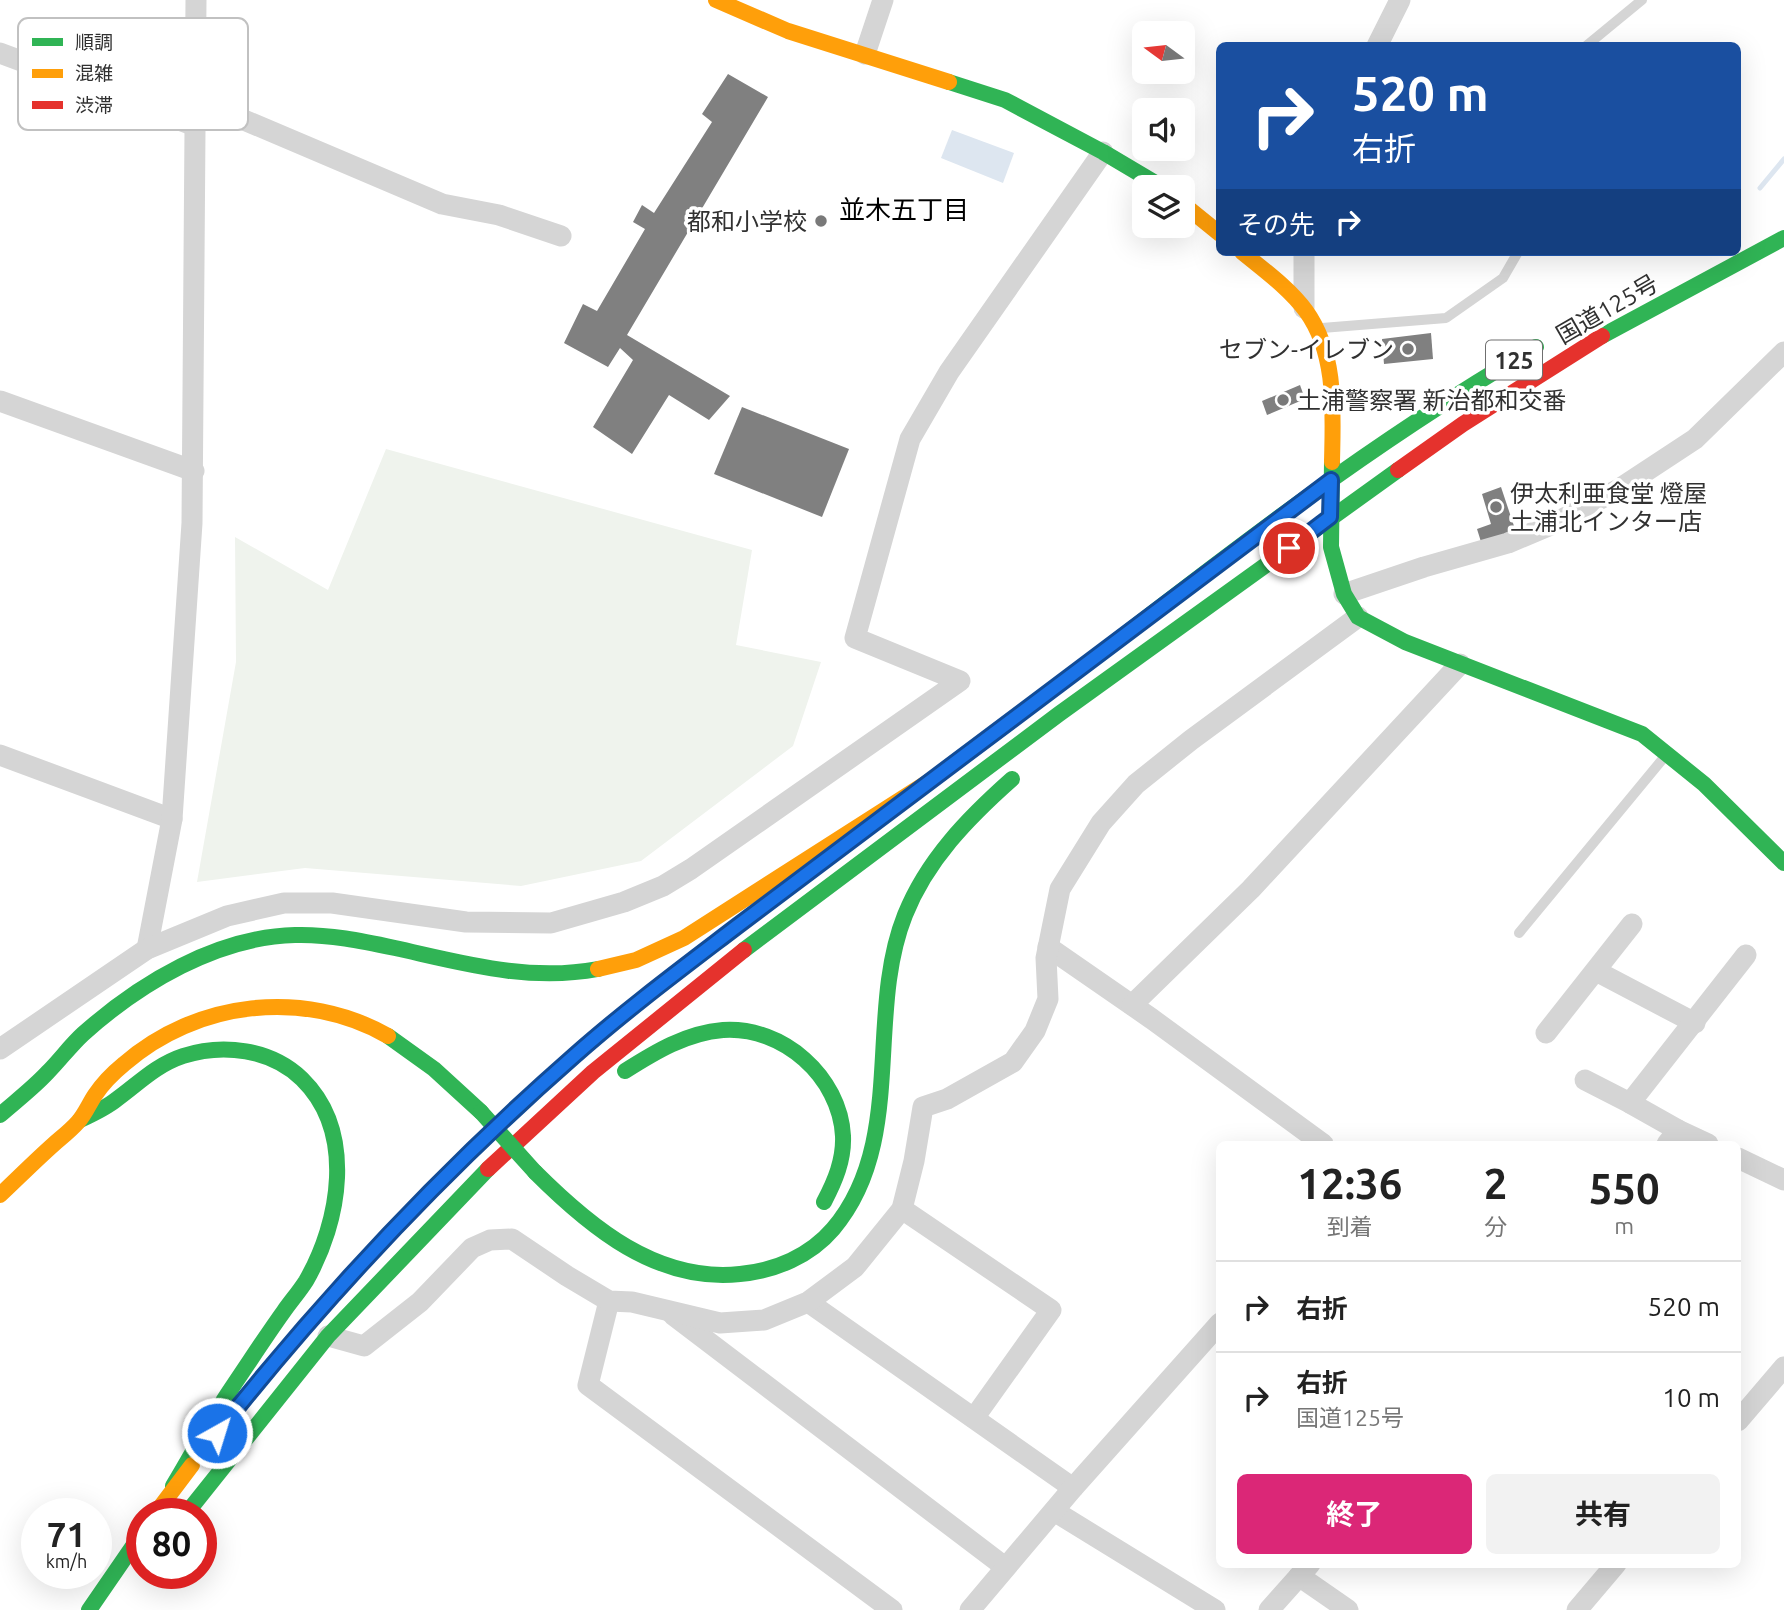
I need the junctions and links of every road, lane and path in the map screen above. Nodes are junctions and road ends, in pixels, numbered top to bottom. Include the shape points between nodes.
1 (196, 0) edge
2 (716, 0) edge
3 (883, 0) edge
4 (1400, 0) edge
5 (1642, 0) edge
6 (746, 6) edge
7 (196, 18) edge
8 (1379, 42) edge
9 (1591, 42) edge
10 (0, 53) edge
11 (865, 54) junction
12 (18, 60) edge
13 (248, 122) edge
14 (195, 130) edge
15 (1103, 152) junction
16 (1142, 175) edge
17 (1195, 214) edge
18 (1216, 231) edge
19 (561, 236) dead end
20 (1784, 238) edge
21 (1247, 256) edge
22 (1304, 256) edge
23 (1516, 256) edge
24 (1304, 308) junction
25 (1317, 328) junction
26 (1552, 337) dead end
27 (1784, 352) edge
28 (0, 401) edge
29 (194, 471) junction
30 (1331, 480) junction
31 (1330, 517) junction
32 (1344, 594) junction
33 (1358, 617) junction
34 (1166, 638) junction
35 (1460, 664) junction
36 (1068, 679) dead end
37 (1079, 719) dead end
38 (1667, 753) junction
39 (0, 755) edge
40 (1028, 764) dead end
41 (172, 819) junction
42 (1784, 863) edge
43 (757, 911) dead end
44 (1632, 925) dead end
45 (1519, 933) dead end
46 (1048, 947) junction
47 (147, 949) junction
48 (1746, 955) dead end
49 (1596, 971) junction
50 (1132, 1005) junction
51 (1695, 1023) junction
52 (1546, 1033) dead end
53 (0, 1049) edge
54 (77, 1063) dead end
55 (40, 1079) junction
56 (1586, 1080) dead end
57 (1630, 1103) junction
58 (0, 1115) edge
59 (80, 1119) junction
60 (1672, 1137) edge
61 (483, 1140) dead end
62 (1319, 1141) edge
63 (1693, 1141) edge
64 (541, 1148) dead end
65 (1741, 1159) edge
66 (1784, 1180) edge
67 (0, 1195) edge
68 (459, 1197) junction
69 (902, 1209) junction
70 (812, 1217) dead end
71 (609, 1301) junction
72 (808, 1302) junction
73 (668, 1312) junction
74 (1216, 1327) edge
75 (328, 1336) junction
76 (1784, 1367) edge
77 (241, 1403) dead end
78 (974, 1418) junction
79 (1741, 1418) edge
80 (1073, 1488) junction
81 (169, 1494) junction
82 (166, 1498) edge
83 (199, 1498) edge
84 (1054, 1511) junction
85 (126, 1556) edge
86 (1005, 1567) junction
87 (1613, 1568) edge
88 (1304, 1570) edge
89 (973, 1609) edge
90 (89, 1610) edge
91 (892, 1610) edge
92 (1215, 1610) edge
93 (1269, 1610) edge
94 (1348, 1610) edge
95 (1577, 1610) edge

1 - 7 street
2 - 6 main road
3 - 11 street
4 - 8 street
5 - 9 lane
6 - 11 main road via 788,31
10 - 12 street
11 - 15 main road via 1005,100
13 - 19 street via 442,204 499,215
14 - 29 street
15 - 16 main road
15 - 47 street via 949,372 910,439 875,564 855,638 960,681 691,869 624,902 551,923 514,924 284,903 227,916
17 - 18 main road
20 - 31 main road, 国道125号 / 125 via 1537,375
21 - 24 main road
22 - 24 street
23 - 25 lane via 1503,278 1446,318
24 - 25 main road
25 - 30 main road via 1330,372
26 - 30 main road, 国道125号 / 125 via 1451,398
27 - 32 street via 1695,439 1619,489 1508,543
28 - 29 street
29 - 41 street
30 - 31 main road
30 - 36 main road, 国道125号 / 125
31 - 32 main road via 1331,547
31 - 34 main road, 国道125号 / 125
32 - 33 main road
33 - 35 main road
33 - 46 street via 1136,785 1101,824 1060,889
34 - 37 main road
34 - 68 main road, 国道125号 / 125 via 746,948 593,1072
35 - 38 main road via 1642,734
35 - 50 street via 1251,889
38 - 42 main road
38 - 45 lane
39 - 41 street
40 - 59 main road, bridge via 954,835 930,865 905,916 890,974 872,1150 847,1214 798,1258 754,1274 711,1275 686,1272 638,1254 583,1220 481,1112 408,1049 355,1021 307,1008 242,1007 198,1019 130,1058 97,1092
41 - 47 street
43 - 55 main road via 948,769 700,931 643,957 587,971 528,974 344,937 259,938 209,953 166,975 82,1035
44 - 49 street
46 - 50 street
46 - 69 street via 1048,999 1035,1031 1013,1062 947,1099 923,1107
47 - 53 street
48 - 51 street
49 - 51 street
49 - 52 street
50 - 62 street
51 - 57 street
54 - 55 main road
55 - 58 main road
56 - 57 street
57 - 60 street
59 - 67 main road
59 - 81 main road via 108,1105 162,1064 206,1050 230,1049 271,1059 306,1082 324,1107 336,1140 334,1201 308,1277 231,1389
60 - 63 street
61 - 64 main road via 512,1116
65 - 66 street
68 - 70 main road via 647,1057 702,1032 726,1029 749,1031 792,1049 823,1076 835,1097 843,1131 843,1159 826,1200
68 - 75 main road, 国道125号 / 125
69 - 72 street via 855,1267
69 - 78 street via 1051,1310
71 - 73 street
71 - 75 street via 512,1239 490,1240 472,1248 420,1302 364,1346
71 - 91 street via 588,1385
72 - 73 street via 764,1320 720,1323
72 - 78 street
73 - 86 street
74 - 80 street
75 - 83 main road, 国道125号 / 125
76 - 79 street
77 - 81 main road
78 - 80 street
80 - 84 street
81 - 82 main road
84 - 86 street
84 - 92 street
85 - 90 main road
86 - 89 street
87 - 95 street
88 - 93 street
88 - 94 street

